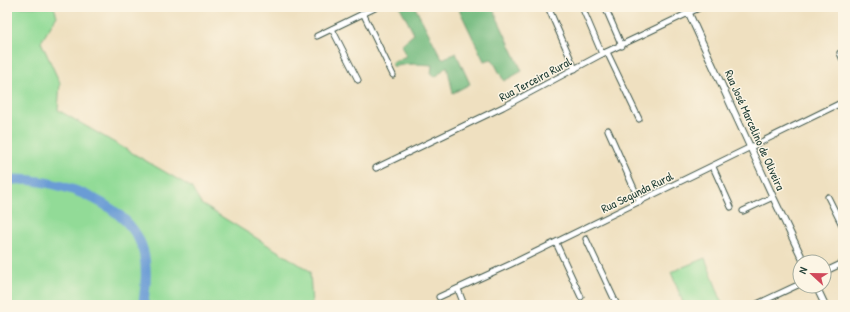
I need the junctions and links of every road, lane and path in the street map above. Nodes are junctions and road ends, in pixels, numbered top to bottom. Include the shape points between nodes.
1 (377, 7) edge
2 (548, 7) edge
3 (582, 7) edge
4 (605, 7) edge
5 (686, 7) edge
6 (701, 7) edge
7 (689, 13) junction
8 (363, 14) junction
9 (332, 29) junction
10 (317, 36) dead end
11 (622, 46) junction
12 (605, 53) junction
13 (840, 53) dead end
14 (843, 60) edge
15 (575, 69) junction
16 (393, 75) dead end
17 (358, 80) dead end
18 (843, 102) edge
19 (639, 119) dead end
20 (608, 130) dead end
21 (751, 147) junction
22 (713, 167) junction
23 (376, 168) dead end
24 (773, 194) junction
25 (828, 197) dead end
26 (640, 202) junction
27 (730, 207) dead end
28 (743, 211) dead end
29 (843, 227) edge
30 (586, 239) dead end
31 (556, 243) junction
32 (800, 254) edge
33 (843, 263) edge
34 (832, 268) edge
35 (456, 288) junction
36 (792, 288) edge
37 (819, 294) edge
38 (439, 297) dead end
39 (581, 297) dead end
40 (464, 305) edge
41 (617, 305) edge
42 (755, 305) edge
43 (824, 305) edge

1 - 8 street
2 - 15 street
3 - 12 street
4 - 11 street
5 - 7 street, Rua José Marcelino de Oliveira
6 - 7 street, Rua Terceira Rural
7 - 11 street, Rua Terceira Rural
7 - 21 street, Rua José Marcelino de Oliveira
8 - 9 street
8 - 16 street
9 - 10 street
9 - 17 street
11 - 12 street, Rua Terceira Rural
12 - 15 street, Rua Terceira Rural
12 - 19 street
13 - 14 street
15 - 23 street, Rua Terceira Rural via 427,146 401,153
18 - 21 street, Rua Segunda Rural
20 - 26 street
21 - 22 street, Rua Segunda Rural
21 - 24 street, Rua José Marcelino de Oliveira
22 - 26 street, Rua Segunda Rural
22 - 27 street
24 - 28 street
24 - 32 street, Rua José Marcelino de Oliveira
25 - 29 street
26 - 31 street, Rua Segunda Rural
30 - 41 street
31 - 35 street, Rua Segunda Rural
31 - 39 street
33 - 34 street
35 - 38 street, Rua Segunda Rural
35 - 40 street
36 - 42 street
37 - 43 street

